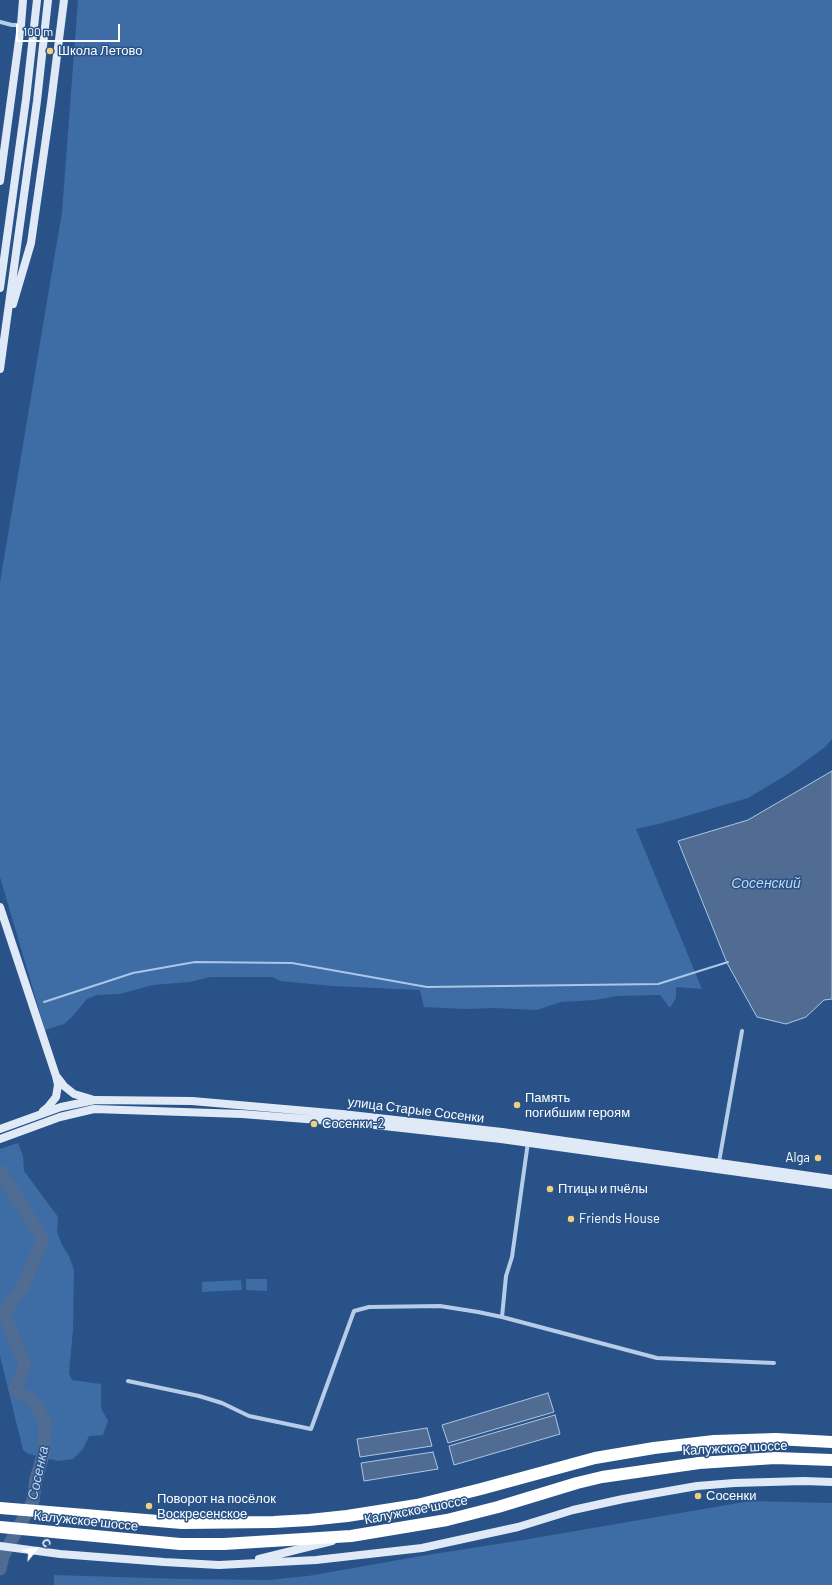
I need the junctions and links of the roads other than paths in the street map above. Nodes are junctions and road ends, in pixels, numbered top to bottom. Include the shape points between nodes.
1 (23, 0) edge
2 (37, 0) edge
3 (48, 0) edge
4 (64, 0) edge
5 (0, 22) edge
6 (21, 25) junction
7 (0, 181) edge
8 (31, 243) junction
9 (2, 249) edge
10 (16, 250) junction
11 (0, 288) edge
12 (7, 320) junction
13 (0, 369) edge
14 (0, 907) edge
15 (742, 1031) dead end
16 (56, 1076) junction
17 (95, 1100) junction
18 (37, 1115) junction
19 (0, 1129) edge
20 (0, 1139) edge
21 (528, 1139) junction
22 (719, 1162) junction
23 (832, 1179) edge
24 (832, 1186) edge
25 (502, 1317) junction
26 (774, 1363) dead end
27 (128, 1381) dead end
28 (832, 1442) edge
29 (832, 1460) edge
30 (832, 1482) edge
31 (5, 1508) edge
32 (0, 1527) edge
33 (351, 1536) junction
34 (0, 1546) edge
35 (237, 1564) junction

1 - 6 main road
2 - 9 main road via 26,99
3 - 10 main road
4 - 8 main road
5 - 6 street
6 - 7 main road
8 - 10 main road
8 - 12 main road
9 - 10 main road
9 - 11 main road
10 - 12 main road
12 - 13 main road
14 - 16 main road
15 - 22 street
16 - 17 main road via 74,1094
16 - 18 main road via 56,1097
17 - 18 main road, улица Старые Сосенки
17 - 21 main road, улица Старые Сосенки via 192,1101 311,1111 383,1118
18 - 19 main road, улица Старые Сосенки
20 - 21 main road, улица Старые Сосенки via 60,1117 108,1108 302,1118
21 - 22 main road, улица Старые Сосенки
21 - 24 main road, улица Старые Сосенки
21 - 25 street
22 - 23 main road, улица Старые Сосенки
25 - 26 street via 657,1358
25 - 27 street via 440,1306 369,1307 354,1311 311,1429 249,1416 222,1403 199,1396
28 - 31 highway, Калужское шоссе via 776,1439 714,1441 654,1448 594,1458 417,1505 347,1516 274,1522 182,1524
29 - 33 highway, Калужское шоссе via 775,1458 699,1463 602,1477 447,1520
30 - 35 main road via 697,1486 573,1510 518,1527 422,1548 316,1560
32 - 33 highway, Калужское шоссе via 180,1544 224,1544
33 - 35 main road
34 - 35 main road via 60,1554 164,1562

